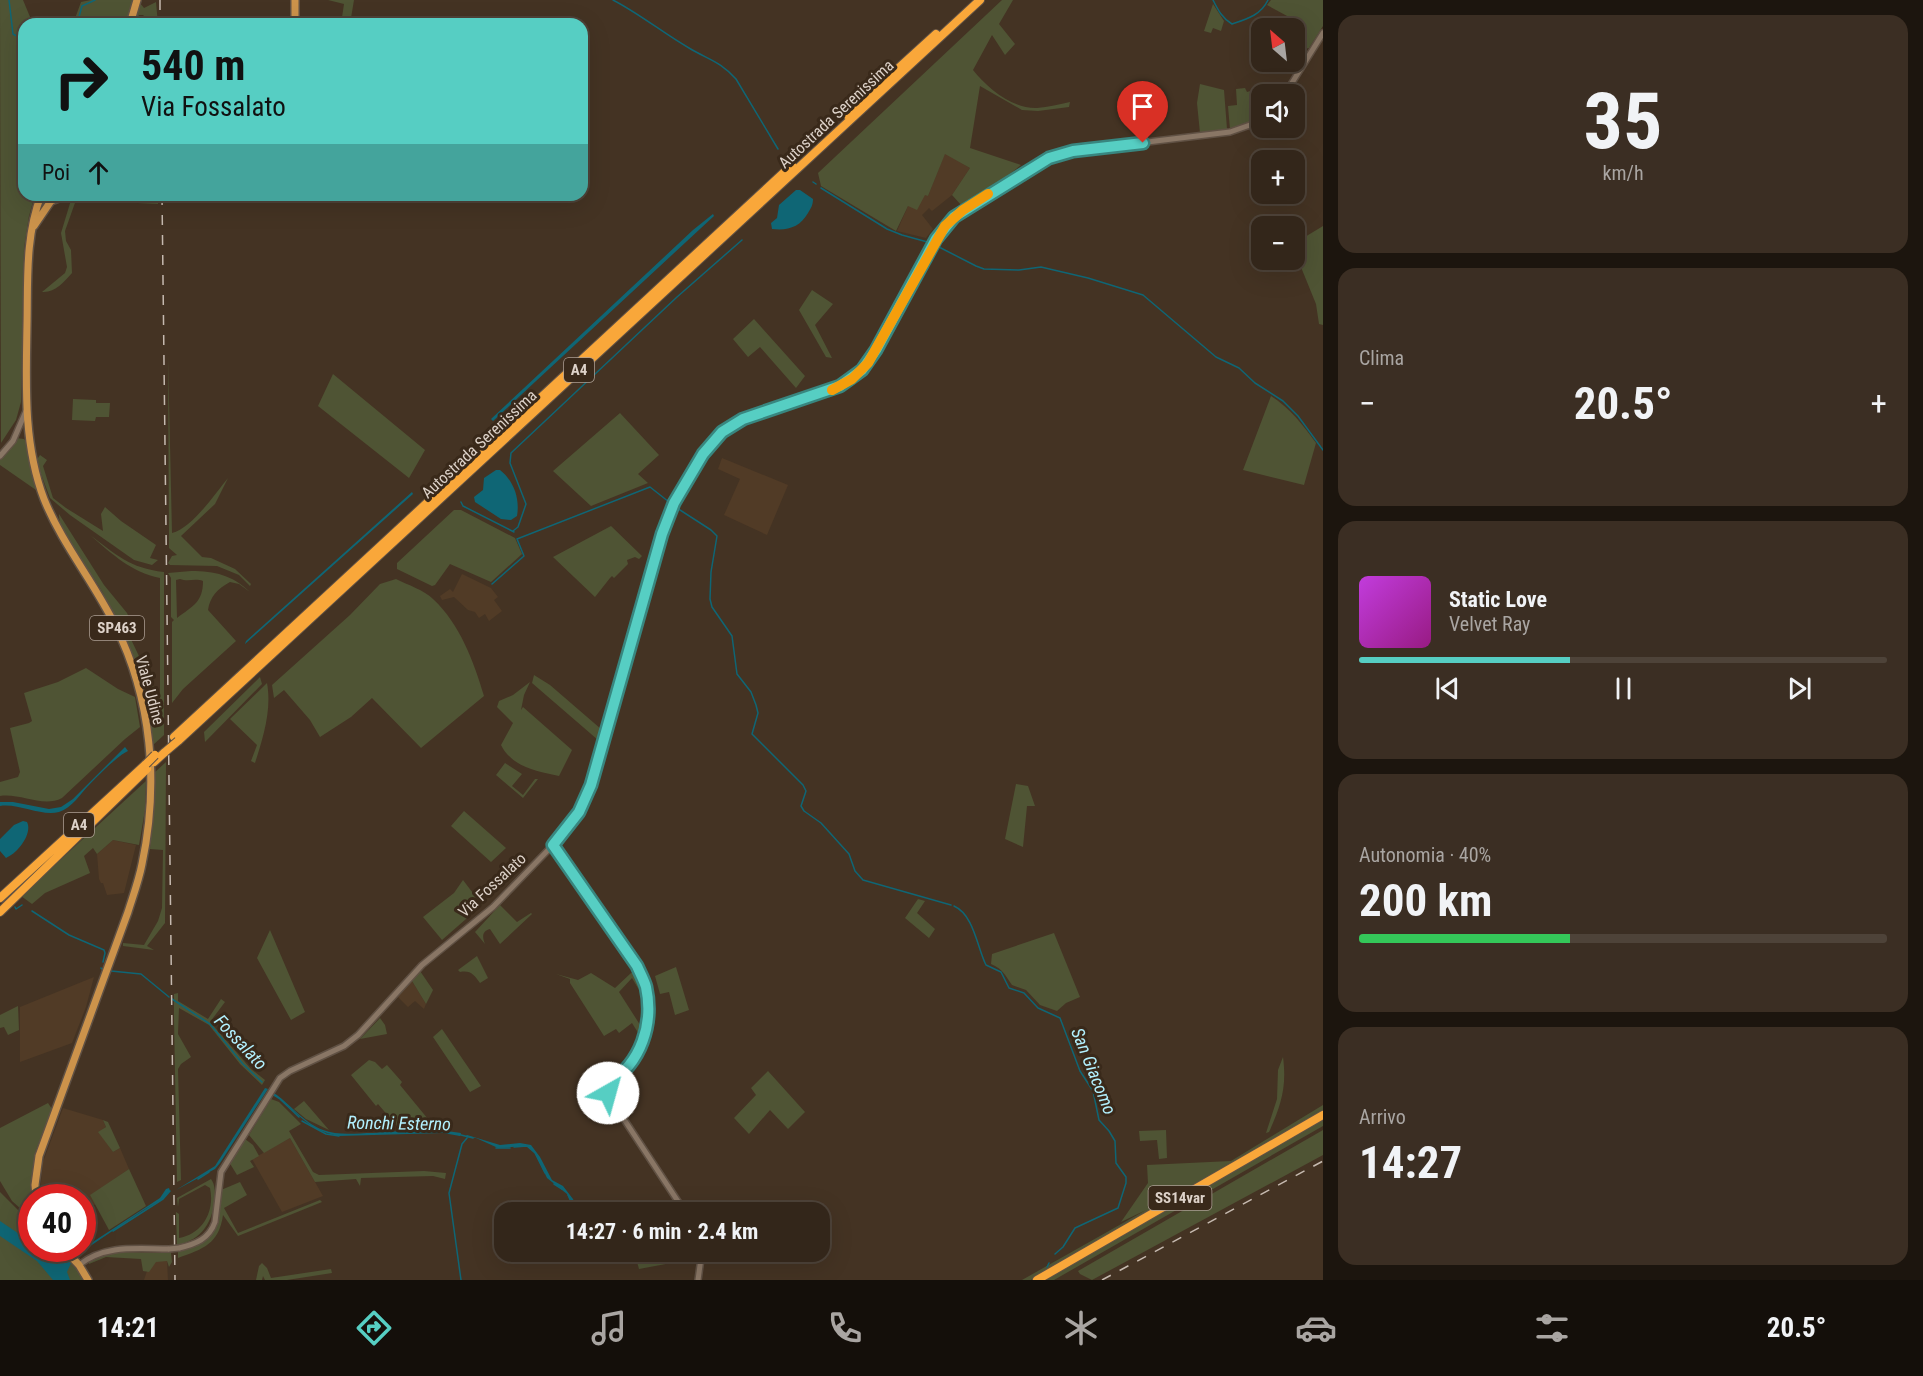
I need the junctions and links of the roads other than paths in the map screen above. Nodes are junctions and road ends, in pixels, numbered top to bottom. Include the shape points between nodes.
1 (137, 0) edge
2 (295, 0) edge
3 (972, 0) edge
4 (980, 0) edge
5 (132, 18) edge
6 (294, 18) edge
7 (1323, 33) edge
8 (1291, 84) edge
9 (1251, 124) edge
10 (39, 201) edge
11 (49, 201) edge
12 (30, 233) junction
13 (27, 408) junction
14 (16, 435) junction
15 (30, 440) junction
16 (0, 456) edge
17 (176, 739) junction
18 (150, 763) junction
19 (553, 845) junction
20 (0, 898) edge
21 (0, 912) edge
22 (1323, 1115) edge
23 (35, 1184) edge
24 (678, 1202) edge
25 (76, 1262) edge
26 (700, 1262) edge
27 (79, 1265) junction
28 (88, 1280) edge
29 (698, 1280) edge
30 (1038, 1280) edge

1 - 5 main road
2 - 6 main road
3 - 17 highway, Autostrada Serenissima / A4
4 - 17 highway, Autostrada Serenissima / A4
7 - 8 street
9 - 19 street, Via Fossalato via 1230,132 1073,151 1049,158 954,217 936,239 868,363 852,379 732,424 716,437 666,522 591,785 579,812
10 - 12 main road, Viale Udine / SP463
11 - 12 main road
12 - 13 main road, Viale Udine / SP463
13 - 14 street
13 - 15 main road, Viale Udine / SP463
14 - 15 street
14 - 16 street
15 - 23 main road, Viale Udine / SP463 via 49,510 116,627 132,668 148,732 151,773 140,873 39,1156
17 - 18 highway, Autostrada Serenissima / A4
18 - 20 highway, Autostrada Serenissima / A4
18 - 21 highway, Autostrada Serenissima / A4
19 - 24 street via 637,966 646,986 648,1024 643,1042 629,1066 609,1083 608,1095
19 - 27 street, Via Fossalato, bridge via 493,906 422,965 352,1040 290,1071 275,1084 221,1171 216,1215 207,1236 196,1244 179,1248 116,1249
22 - 30 highway, SS14var
25 - 27 main road
26 - 29 street
27 - 28 main road

